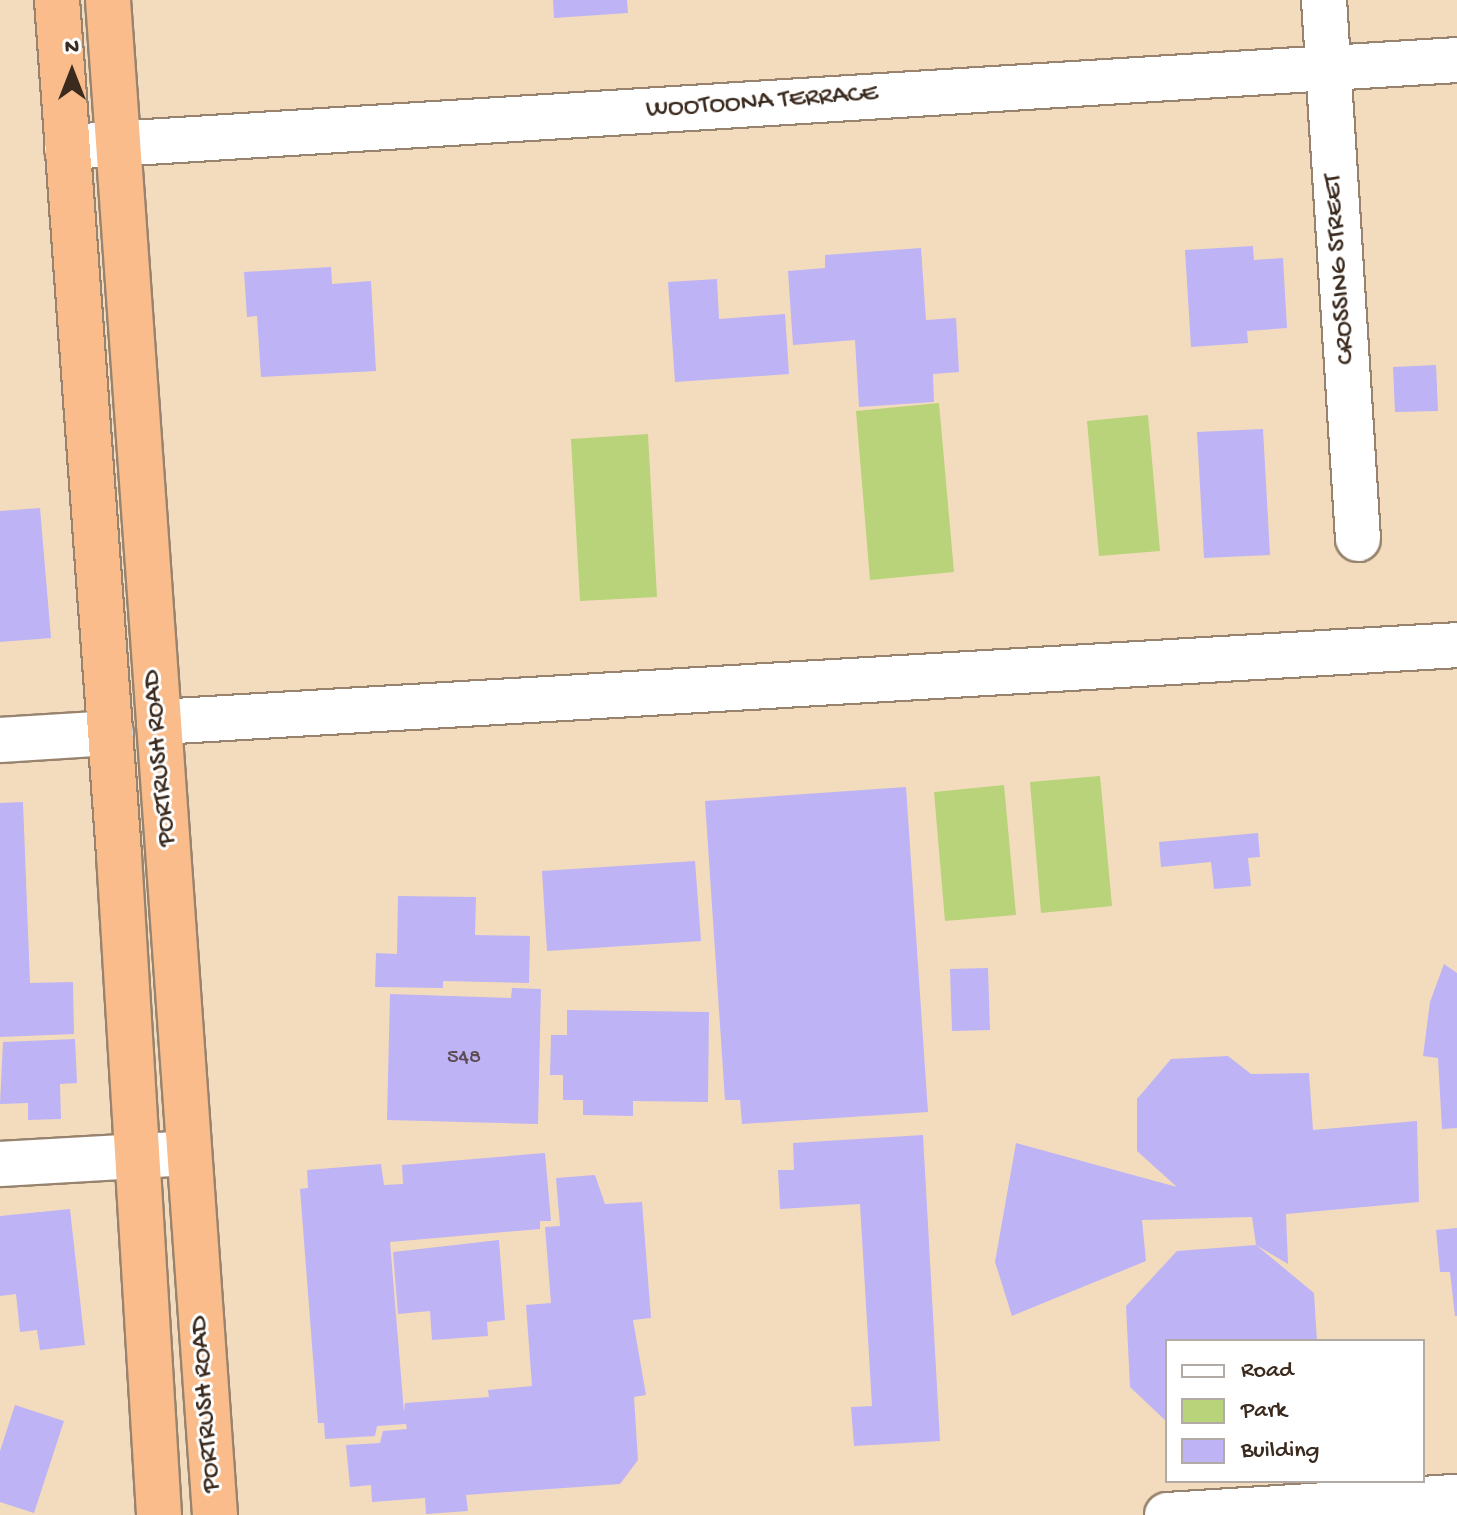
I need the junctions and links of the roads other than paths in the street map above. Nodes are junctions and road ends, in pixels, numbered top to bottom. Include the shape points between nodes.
1 (57, 0) edge
2 (108, 0) edge
3 (1324, 0) edge
4 (1457, 60) edge
5 (1328, 69) junction
6 (117, 143) junction
7 (67, 147) junction
8 (1358, 539) dead end
9 (1457, 645) edge
10 (159, 722) junction
11 (111, 733) junction
12 (0, 740) edge
13 (189, 1153) junction
14 (139, 1156) junction
15 (0, 1164) edge
16 (1457, 1497) edge
17 (159, 1515) edge
18 (215, 1515) edge
19 (1167, 1515) edge

1 - 7 highway, PORTRUSH ROAD
2 - 6 highway, PORTRUSH ROAD
3 - 5 street, CROSSING STREET
4 - 5 street, WOOTOONA TERRACE
5 - 6 street, WOOTOONA TERRACE
5 - 8 street, CROSSING STREET
6 - 7 street, WOOTOONA TERRACE
6 - 10 highway, PORTRUSH ROAD
7 - 11 highway, PORTRUSH ROAD
9 - 10 street
10 - 13 highway, PORTRUSH ROAD
11 - 12 street
11 - 14 highway, PORTRUSH ROAD
13 - 14 street
13 - 18 highway, PORTRUSH ROAD
14 - 15 street
14 - 17 highway, PORTRUSH ROAD
16 - 19 street

